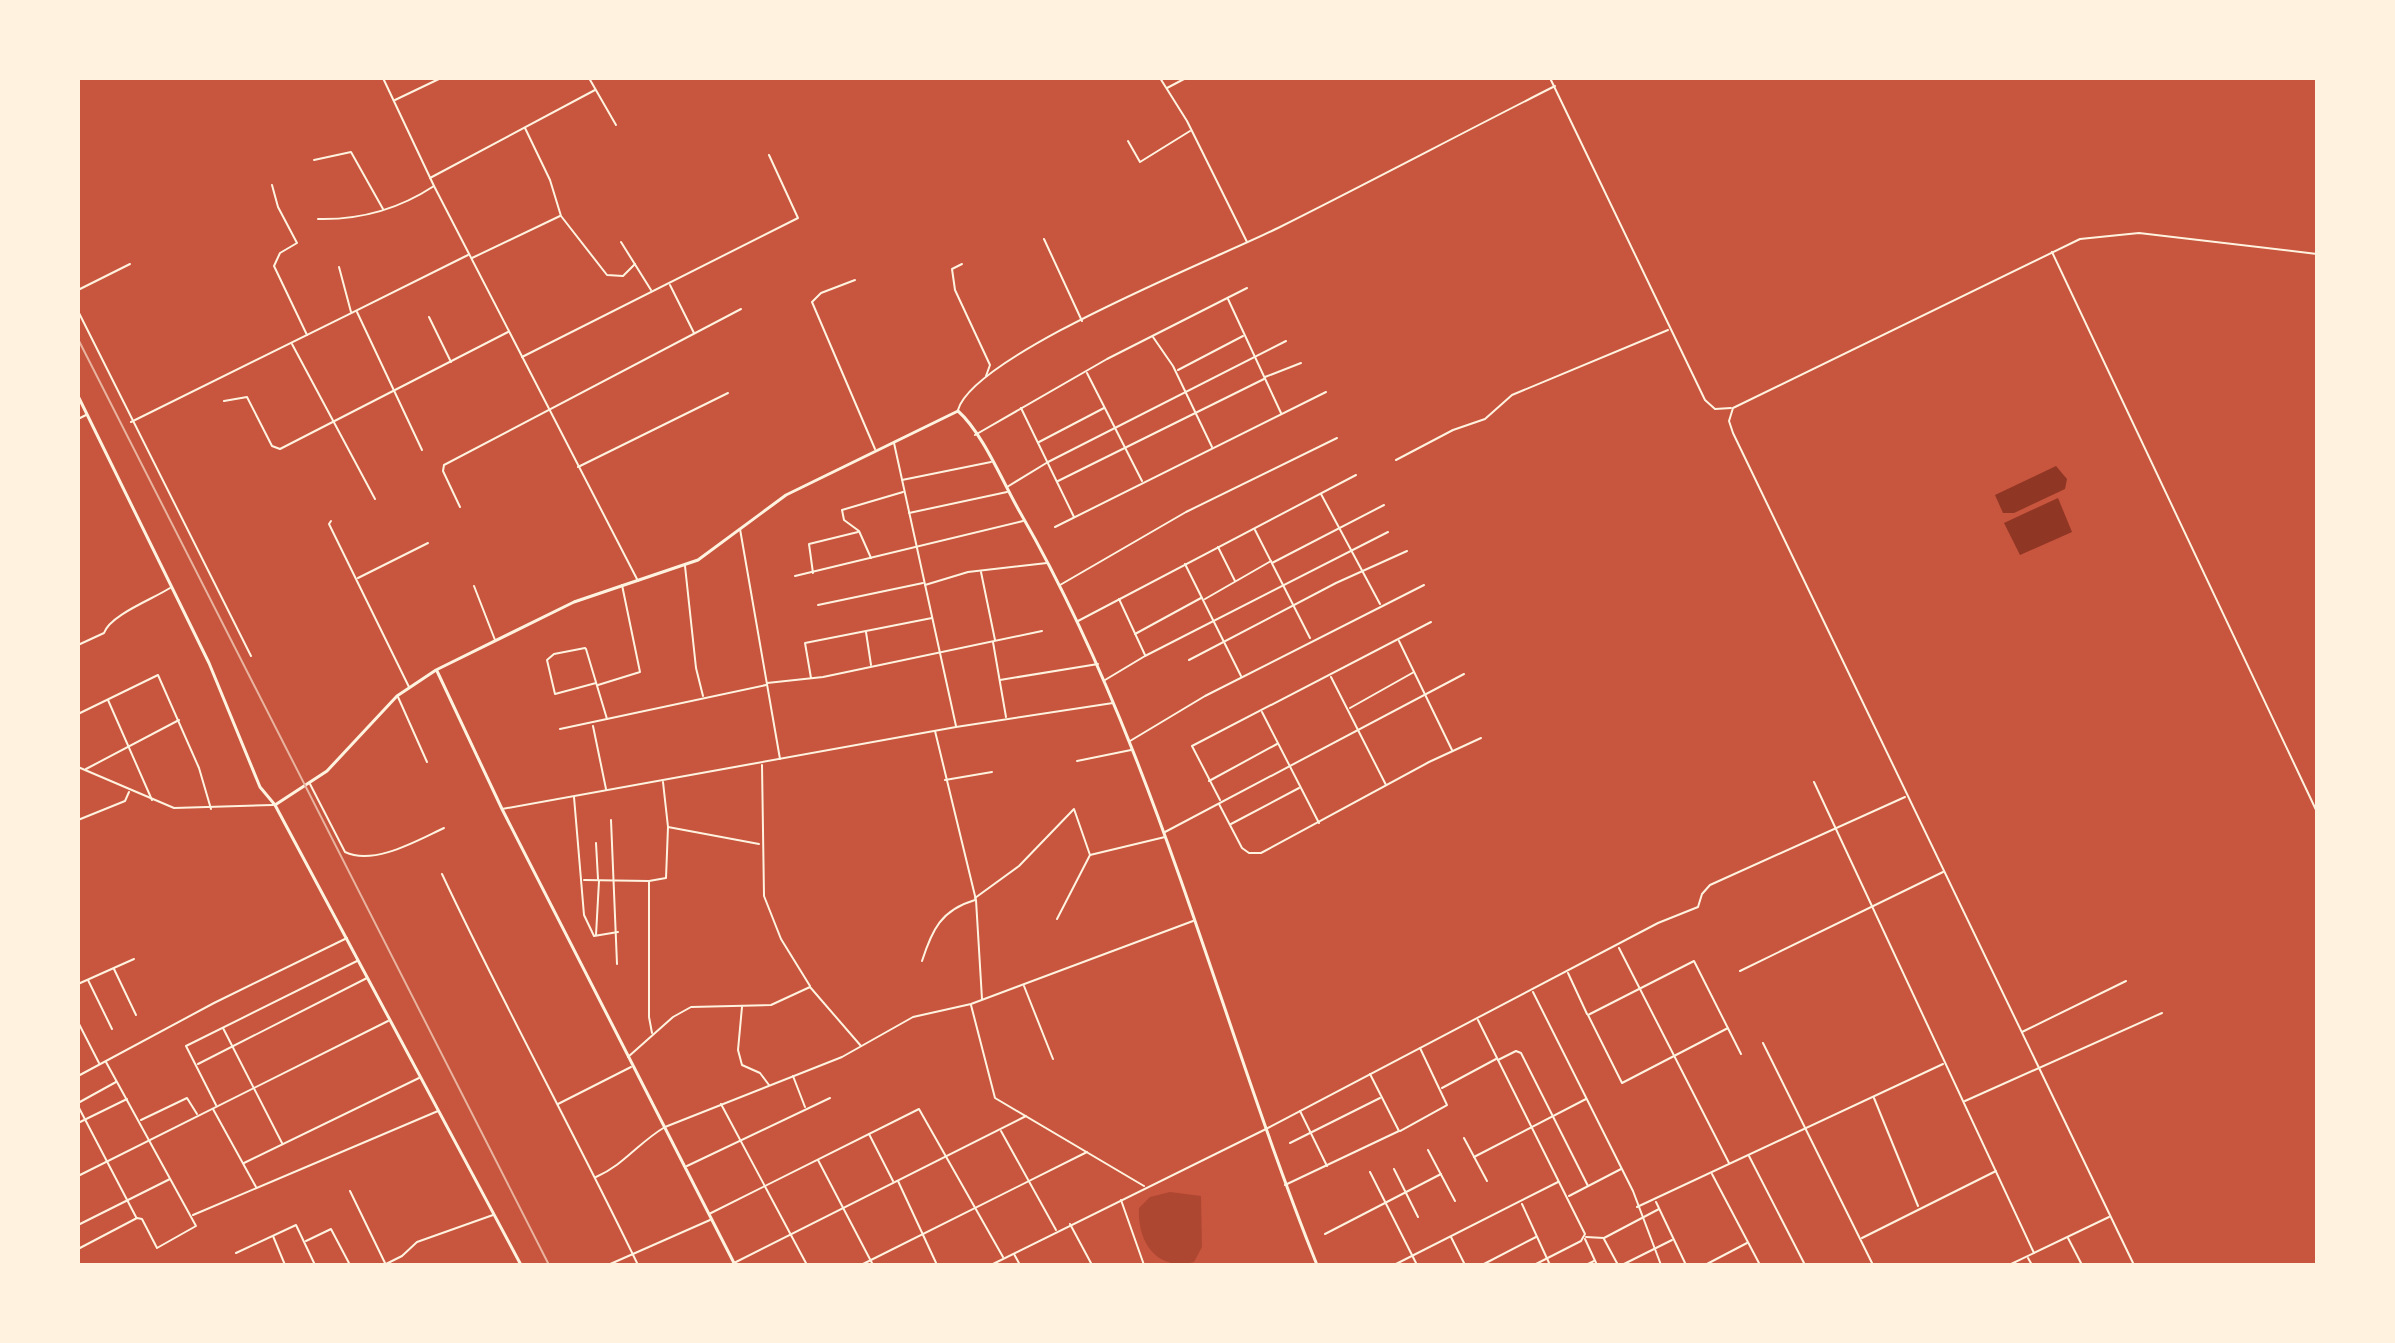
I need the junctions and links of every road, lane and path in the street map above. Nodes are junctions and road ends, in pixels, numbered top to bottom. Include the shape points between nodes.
1 (383, 78) edge
2 (441, 78) edge
3 (589, 78) edge
4 (1160, 78) edge
5 (1186, 78) edge
6 (1550, 78) edge
7 (1555, 86) junction
8 (1167, 88) junction
9 (595, 90) junction
10 (394, 101) junction
11 (616, 125) dead end
12 (525, 128) junction
13 (1191, 131) junction
14 (1128, 141) dead end
15 (769, 155) dead end
16 (314, 160) dead end
17 (430, 178) junction
18 (272, 185) dead end
19 (434, 186) junction
20 (383, 210) junction
21 (561, 216) junction
22 (318, 219) dead end
23 (1044, 239) dead end
24 (621, 242) dead end
25 (1247, 242) junction
26 (2052, 251) junction
27 (2317, 254) edge
28 (470, 256) junction
29 (130, 264) dead end
30 (635, 264) junction
31 (962, 264) dead end
32 (339, 267) dead end
33 (855, 280) dead end
34 (668, 283) junction
35 (1247, 288) dead end
36 (78, 290) edge
37 (652, 291) junction
38 (1227, 298) junction
39 (741, 309) dead end
40 (356, 310) junction
41 (78, 311) edge
42 (352, 313) junction
43 (429, 317) dead end
44 (1082, 322) junction
45 (1669, 329) junction
46 (509, 332) junction
47 (694, 334) junction
48 (307, 335) junction
49 (1244, 335) junction
50 (1152, 336) junction
51 (1286, 341) dead end
52 (291, 343) junction
53 (522, 357) junction
54 (1254, 358) junction
55 (451, 362) junction
56 (1301, 363) dead end
57 (1086, 371) junction
58 (1175, 371) junction
59 (986, 376) junction
60 (1264, 378) junction
61 (392, 391) junction
62 (1186, 392) junction
63 (1326, 392) dead end
64 (728, 393) dead end
65 (78, 396) edge
66 (224, 401) dead end
67 (1021, 408) junction
68 (1105, 408) junction
69 (1733, 408) junction
70 (549, 411) junction
71 (958, 411) junction
72 (1195, 412) junction
73 (87, 414) junction
74 (1282, 414) junction
75 (78, 419) edge
76 (131, 422) junction
77 (333, 422) junction
78 (1116, 428) junction
79 (975, 435) junction
80 (1337, 438) dead end
81 (894, 442) junction
82 (1037, 442) junction
83 (1126, 447) junction
84 (1212, 448) junction
85 (875, 449) junction
86 (422, 450) dead end
87 (1396, 460) dead end
88 (991, 462) junction
89 (1048, 462) junction
90 (578, 467) junction
91 (1356, 475) dead end
92 (902, 480) junction
93 (1058, 481) junction
94 (1143, 482) junction
95 (1007, 490) junction
96 (904, 492) junction
97 (1321, 494) junction
98 (375, 499) dead end
99 (1384, 505) dead end
100 (460, 507) dead end
101 (909, 513) junction
102 (1074, 518) junction
103 (331, 521) dead end
104 (1025, 521) junction
105 (1055, 527) dead end
106 (1340, 527) junction
107 (740, 528) junction
108 (1254, 529) junction
109 (859, 531) junction
110 (1388, 532) dead end
111 (428, 543) dead end
112 (917, 547) junction
113 (1218, 547) junction
114 (1352, 549) junction
115 (1407, 551) dead end
116 (871, 558) junction
117 (1272, 562) junction
118 (1048, 563) junction
119 (1185, 564) junction
120 (685, 566) junction
121 (981, 571) junction
122 (1363, 571) junction
123 (813, 573) junction
124 (795, 576) dead end
125 (357, 579) junction
126 (638, 582) junction
127 (1236, 582) junction
128 (925, 584) junction
129 (622, 585) junction
130 (1060, 585) junction
131 (1283, 585) junction
132 (1424, 585) dead end
133 (474, 586) dead end
134 (172, 587) junction
135 (1119, 598) junction
136 (1203, 599) junction
137 (818, 605) dead end
138 (1294, 605) junction
139 (1381, 606) junction
140 (932, 618) junction
141 (1077, 621) junction
142 (1215, 621) junction
143 (1431, 622) dead end
144 (865, 631) junction
145 (1042, 631) dead end
146 (1135, 634) junction
147 (1311, 640) junction
148 (1398, 640) junction
149 (496, 641) junction
150 (994, 641) junction
151 (1225, 641) junction
152 (78, 645) edge
153 (940, 652) junction
154 (251, 656) dead end
155 (1145, 656) junction
156 (1189, 660) dead end
157 (1098, 664) junction
158 (872, 667) junction
159 (436, 670) junction
160 (1416, 671) junction
161 (1464, 674) dead end
162 (1331, 675) junction
163 (1242, 677) junction
164 (811, 679) junction
165 (1000, 680) junction
166 (1105, 680) junction
167 (597, 684) junction
168 (768, 684) junction
169 (409, 688) junction
170 (1427, 694) junction
171 (397, 696) junction
172 (703, 697) junction
173 (108, 699) junction
174 (1115, 702) junction
175 (1348, 709) junction
176 (1261, 710) junction
177 (78, 714) edge
178 (1006, 719) junction
179 (179, 720) junction
180 (607, 720) junction
181 (592, 724) junction
182 (956, 727) junction
183 (560, 729) dead end
184 (935, 731) junction
185 (1359, 731) junction
186 (1481, 738) dead end
187 (1130, 741) junction
188 (129, 743) junction
189 (1278, 743) junction
190 (1133, 750) junction
191 (1453, 751) junction
192 (780, 760) junction
193 (1077, 761) dead end
194 (427, 762) dead end
195 (762, 764) junction
196 (1290, 766) junction
197 (78, 767) edge
198 (85, 770) junction
199 (992, 772) dead end
200 (663, 780) junction
201 (945, 780) junction
202 (1209, 781) junction
203 (1814, 782) dead end
204 (310, 784) junction
205 (1386, 785) junction
206 (1301, 787) junction
207 (129, 791) junction
208 (606, 791) junction
209 (1908, 796) junction
210 (574, 797) junction
211 (152, 801) junction
212 (1219, 802) junction
213 (275, 805) junction
214 (211, 809) junction
215 (502, 809) junction
216 (2317, 812) edge
217 (78, 820) edge
218 (611, 820) dead end
219 (1319, 823) junction
220 (1229, 825) junction
221 (668, 827) junction
222 (1835, 827) junction
223 (444, 828) dead end
224 (1164, 835) junction
225 (596, 843) dead end
226 (760, 844) junction
227 (1090, 855) junction
228 (1944, 872) junction
229 (442, 874) dead end
230 (616, 879) junction
231 (582, 880) junction
232 (598, 880) junction
233 (649, 881) junction
234 (976, 899) junction
235 (1872, 908) junction
236 (1057, 919) dead end
237 (1193, 921) junction
238 (618, 932) junction
239 (596, 936) junction
240 (347, 938) junction
241 (1619, 946) junction
242 (134, 959) dead end
243 (358, 960) junction
244 (922, 961) dead end
245 (617, 964) dead end
246 (113, 968) junction
247 (1740, 971) dead end
248 (1568, 973) junction
249 (368, 978) junction
250 (88, 979) junction
251 (2126, 981) dead end
252 (78, 984) edge
253 (1023, 984) junction
254 (810, 987) junction
255 (1640, 987) junction
256 (1533, 991) junction
257 (982, 1000) junction
258 (971, 1004) junction
259 (742, 1006) junction
260 (2162, 1013) dead end
261 (136, 1015) dead end
262 (1588, 1015) junction
263 (1478, 1019) junction
264 (389, 1021) junction
265 (78, 1022) edge
266 (223, 1028) junction
267 (1728, 1028) junction
268 (112, 1029) dead end
269 (2021, 1032) junction
270 (653, 1035) junction
271 (85, 1036) junction
272 (78, 1037) edge
273 (1763, 1043) dead end
274 (233, 1046) junction
275 (862, 1047) junction
276 (1420, 1048) junction
277 (1741, 1054) dead end
278 (628, 1057) junction
279 (1675, 1057) junction
280 (1053, 1059) dead end
281 (1498, 1059) junction
282 (106, 1062) junction
283 (1945, 1063) junction
284 (100, 1064) junction
285 (196, 1065) junction
286 (632, 1067) junction
287 (2038, 1067) junction
288 (1369, 1073) junction
289 (78, 1076) edge
290 (793, 1076) junction
291 (421, 1077) junction
292 (118, 1082) junction
293 (769, 1085) junction
294 (254, 1087) junction
295 (1441, 1088) junction
296 (127, 1098) junction
297 (830, 1098) dead end
298 (1381, 1098) junction
299 (1587, 1098) junction
300 (1874, 1098) junction
301 (1964, 1101) junction
302 (721, 1102) junction
303 (78, 1104) edge
304 (557, 1104) junction
305 (214, 1107) junction
306 (806, 1109) junction
307 (1299, 1109) junction
308 (438, 1111) junction
309 (198, 1115) junction
310 (1026, 1116) junction
311 (1553, 1117) junction
312 (85, 1120) junction
313 (140, 1120) junction
314 (78, 1123) edge
315 (665, 1127) junction
316 (1807, 1127) junction
317 (1533, 1128) junction
318 (1001, 1130) junction
319 (1264, 1130) junction
320 (1399, 1131) junction
321 (1311, 1133) junction
322 (869, 1134) junction
323 (1464, 1138) dead end
324 (150, 1139) junction
325 (741, 1139) junction
326 (1290, 1143) dead end
327 (282, 1144) junction
328 (1428, 1150) dead end
329 (1088, 1151) junction
330 (1748, 1155) junction
331 (947, 1156) junction
332 (1474, 1157) junction
333 (818, 1160) junction
334 (106, 1162) junction
335 (244, 1163) junction
336 (1730, 1164) junction
337 (685, 1167) junction
338 (1327, 1167) junction
339 (1394, 1169) dead end
340 (1622, 1169) junction
341 (1997, 1170) junction
342 (1370, 1172) dead end
343 (1712, 1173) junction
344 (1441, 1174) junction
345 (78, 1176) edge
346 (596, 1177) junction
347 (171, 1179) junction
348 (895, 1181) junction
349 (1029, 1181) junction
350 (1487, 1181) dead end
351 (1559, 1181) junction
352 (1285, 1185) junction
353 (765, 1186) junction
354 (1588, 1186) junction
355 (1145, 1187) junction
356 (257, 1189) junction
357 (350, 1191) dead end
358 (1406, 1192) junction
359 (1567, 1197) junction
360 (1121, 1199) junction
361 (127, 1200) junction
362 (1455, 1201) dead end
363 (1656, 1201) junction
364 (1385, 1202) junction
365 (1521, 1202) junction
366 (1637, 1207) junction
367 (1918, 1207) junction
368 (843, 1208) junction
369 (975, 1208) junction
370 (1659, 1209) junction
371 (192, 1215) junction
372 (493, 1215) junction
373 (710, 1217) junction
374 (1418, 1217) dead end
375 (1640, 1217) junction
376 (2110, 1217) junction
377 (137, 1218) junction
378 (1070, 1224) junction
379 (78, 1225) edge
380 (1057, 1231) junction
381 (791, 1233) junction
382 (1325, 1234) dead end
383 (273, 1235) junction
384 (924, 1235) junction
385 (1451, 1236) junction
386 (1537, 1237) junction
387 (1585, 1237) junction
388 (1604, 1238) junction
389 (2068, 1238) junction
390 (1860, 1239) junction
391 (1673, 1240) junction
392 (305, 1241) junction
393 (1748, 1242) junction
394 (78, 1249) edge
395 (1652, 1250) junction
396 (236, 1253) dead end
397 (1014, 1253) junction
398 (2034, 1253) junction
399 (633, 1254) junction
400 (1412, 1256) junction
401 (2028, 1257) junction
402 (1004, 1258) junction
403 (1547, 1259) junction
404 (870, 1260) junction
405 (1595, 1260) junction
406 (734, 1264) edge
407 (285, 1265) edge
408 (315, 1265) edge
409 (350, 1265) edge
410 (385, 1265) edge
411 (521, 1265) edge
412 (608, 1265) edge
413 (638, 1265) edge
414 (807, 1265) edge
415 (861, 1265) edge
416 (873, 1265) edge
417 (937, 1265) edge
418 (992, 1265) edge
419 (1020, 1265) edge
420 (1090, 1265) edge
421 (1144, 1265) edge
422 (1317, 1265) edge
423 (1394, 1265) edge
424 (1417, 1265) edge
425 (1465, 1265) edge
426 (1482, 1265) edge
427 (1534, 1265) edge
428 (1550, 1265) edge
429 (1586, 1265) edge
430 (1597, 1265) edge
431 (1618, 1265) edge
432 (1622, 1265) edge
433 (1661, 1265) edge
434 (1686, 1265) edge
435 (1705, 1265) edge
436 (1760, 1265) edge
437 (1805, 1265) edge
438 (1873, 1265) edge
439 (2009, 1265) edge
440 (2032, 1265) edge
441 (2082, 1265) edge
442 (2134, 1265) edge

1 - 10 street
2 - 10 street
3 - 9 street
4 - 8 street
5 - 8 street
6 - 7 street
7 - 25 street
7 - 45 street
8 - 13 street
9 - 11 street
9 - 12 street
10 - 17 street
12 - 17 street
12 - 21 street
13 - 14 street via 1140,162
13 - 25 street
15 - 34 street via 798,218
16 - 20 street via 351,152
17 - 19 street
18 - 48 street via 297,243 280,253 274,266
19 - 20 street
19 - 28 street
20 - 22 street
21 - 28 street
21 - 30 street via 607,275 618,278
23 - 44 street
24 - 30 street
25 - 44 street
26 - 27 street via 2091,237 2139,233
26 - 69 street
26 - 216 street
28 - 40 street
28 - 46 street
29 - 36 street
30 - 37 street
31 - 59 street via 952,269 955,290 990,365
32 - 42 street
33 - 85 street via 812,302
34 - 37 street
34 - 47 street
35 - 38 street
37 - 53 street
38 - 49 street
38 - 50 street
39 - 47 street
40 - 42 street
40 - 61 street
41 - 76 street
42 - 48 street
43 - 55 street
44 - 59 street
45 - 69 street via 1709,405
45 - 87 street via 1512,395 1485,419
46 - 53 street
46 - 55 street
47 - 70 street
48 - 52 street
49 - 54 street
49 - 58 street
50 - 57 street
50 - 58 street
51 - 54 street
52 - 76 street
52 - 77 street
53 - 70 street
54 - 60 street
54 - 62 street
55 - 61 street
56 - 60 street
57 - 67 street
57 - 68 street
58 - 62 street
59 - 71 street
60 - 72 street
60 - 74 street
61 - 77 street
61 - 86 street
62 - 72 street
62 - 78 street
63 - 74 street
64 - 90 street
65 - 73 street
66 - 77 street via 247,397 276,449
67 - 79 street
67 - 82 street
68 - 78 street
68 - 82 street
69 - 209 street via 1733,433
70 - 90 street
70 - 100 street via 444,465
71 - 79 street
71 - 81 street
72 - 83 street
72 - 84 street
73 - 75 street
73 - 134 street
74 - 84 street
76 - 154 street
77 - 98 street
78 - 83 street
78 - 89 street
79 - 88 street
80 - 130 street via 1186,512
81 - 85 street
81 - 92 street
82 - 89 street
83 - 93 street
83 - 94 street
84 - 94 street
85 - 107 street via 786,495
88 - 92 street
88 - 95 street
89 - 93 street
89 - 95 street
90 - 126 street
91 - 97 street
92 - 96 street
93 - 102 street
94 - 102 street
95 - 101 street
95 - 104 street
96 - 101 street
96 - 109 street via 842,510 844,520
97 - 106 street
97 - 108 street
99 - 106 street
101 - 112 street
102 - 105 street
103 - 125 street
104 - 112 street
104 - 118 street
106 - 114 street
106 - 117 street
107 - 120 street via 724,544
107 - 168 street
108 - 113 street
108 - 117 street
109 - 116 street
109 - 123 street via 809,544
110 - 114 street
111 - 125 street
112 - 116 street
112 - 128 street
113 - 119 street
113 - 127 street
114 - 122 street
114 - 131 street
115 - 122 street
116 - 123 street
117 - 127 street
117 - 131 street
118 - 121 street
118 - 130 street
119 - 135 street
119 - 136 street
120 - 126 street
120 - 172 street
121 - 128 street
121 - 150 street
122 - 138 street
122 - 139 street
123 - 124 street
125 - 169 street
126 - 129 street
127 - 136 street
128 - 137 street
128 - 140 street
129 - 149 street
129 - 167 street via 640,672
130 - 141 street
131 - 138 street
131 - 142 street
132 - 139 street
133 - 149 street
134 - 152 street
134 - 213 street via 260,787
135 - 141 street
135 - 146 street
136 - 142 street
136 - 146 street
138 - 147 street
138 - 151 street
139 - 147 street
140 - 144 street
140 - 153 street
141 - 157 street
142 - 151 street
142 - 155 street
143 - 148 street
144 - 158 street
144 - 164 street via 805,643
145 - 150 street
146 - 155 street
147 - 163 street
148 - 160 street
148 - 162 street
149 - 159 street
150 - 153 street
150 - 165 street
151 - 156 street
151 - 163 street
153 - 158 street
153 - 182 street
155 - 166 street
157 - 165 street
157 - 166 street
158 - 164 street
159 - 169 street
159 - 215 street
160 - 170 street
160 - 175 street
161 - 170 street
162 - 175 street
162 - 176 street
163 - 187 street
164 - 168 street
165 - 178 street
166 - 174 street
167 - 167 street via 585,648 547,660 555,694
167 - 180 street
168 - 172 street
168 - 192 street
169 - 171 street
170 - 185 street
170 - 191 street
171 - 194 street
171 - 204 street
172 - 180 street
173 - 177 street
173 - 179 street via 158,675
173 - 188 street
174 - 178 street
174 - 187 street
175 - 185 street
176 - 189 street
176 - 202 street via 1192,746
178 - 182 street
179 - 188 street
179 - 214 street
180 - 181 street
181 - 183 street
181 - 208 street
182 - 184 street
184 - 192 street
184 - 201 street
185 - 196 street
185 - 205 street
186 - 191 street
187 - 190 street
188 - 198 street
188 - 211 street
189 - 196 street
189 - 202 street
190 - 193 street
190 - 224 street
191 - 205 street
192 - 195 street
195 - 200 street
195 - 226 street
196 - 206 street
196 - 212 street
197 - 198 street
198 - 207 street
199 - 201 street
200 - 208 street
200 - 221 street
201 - 234 street
202 - 212 street
203 - 222 street
204 - 213 street
204 - 223 street via 345,852 352,855 393,850
205 - 219 street
206 - 219 street
206 - 220 street
207 - 211 street
207 - 217 street via 125,801
208 - 210 street
209 - 222 street
209 - 228 street
210 - 215 street
210 - 231 street
211 - 214 street
212 - 220 street
212 - 224 street
213 - 214 street
213 - 240 street
215 - 278 street
218 - 230 street
219 - 220 street via 1255,854 1242,848
221 - 226 street
221 - 233 street via 666,878
222 - 235 street
222 - 241 street via 1710,885 1698,907
224 - 227 street
224 - 237 street
225 - 232 street
226 - 254 street via 767,908
227 - 234 street via 1074,809 1019,866
227 - 236 street
228 - 235 street
228 - 269 street
229 - 304 street
230 - 232 street
230 - 233 street
230 - 238 street
231 - 232 street
231 - 239 street via 584,915
232 - 239 street
233 - 270 street
234 - 244 street via 940,919
234 - 257 street
235 - 247 street
235 - 283 street
237 - 253 street
237 - 319 street
238 - 239 street
238 - 245 street
240 - 243 street
240 - 282 street
241 - 248 street
241 - 255 street
242 - 246 street
243 - 249 street
243 - 266 street
246 - 250 street
246 - 261 street
248 - 256 street
248 - 262 street
249 - 264 street
249 - 274 street
250 - 252 street
250 - 268 street
251 - 269 street
253 - 257 street
253 - 280 street
254 - 259 street via 771,1005
254 - 275 street
255 - 262 street
255 - 267 street via 1694,961
255 - 279 street
256 - 263 street
256 - 299 street
257 - 258 street
258 - 275 street via 913,1017
258 - 310 street via 995,1098
259 - 270 street via 691,1007
259 - 293 street via 742,1065 757,1071
260 - 287 street
262 - 279 street via 1622,1083
263 - 276 street
263 - 281 street
264 - 291 street
264 - 294 street
265 - 271 street
266 - 274 street
266 - 285 street via 186,1046
267 - 277 street
267 - 279 street
269 - 287 street
270 - 278 street
271 - 272 street
271 - 284 street
273 - 316 street
274 - 285 street
274 - 294 street
275 - 290 street
276 - 288 street
276 - 295 street
278 - 286 street
279 - 336 street
281 - 295 street
281 - 311 street via 1519,1051
281 - 317 street
282 - 284 street
282 - 292 street
283 - 300 street
283 - 301 street
284 - 289 street
285 - 305 street
286 - 304 street
286 - 315 street
287 - 301 street
287 - 376 street
288 - 298 street
288 - 307 street
290 - 293 street
290 - 306 street
291 - 308 street
291 - 327 street
292 - 296 street
292 - 303 street
293 - 302 street
294 - 305 street
294 - 327 street
295 - 320 street via 1446,1106
296 - 312 street
296 - 313 street
297 - 306 street
298 - 320 street
298 - 321 street
299 - 311 street
299 - 340 street
300 - 316 street
300 - 367 street
301 - 341 street
302 - 315 street
302 - 325 street
303 - 312 street
304 - 346 street
305 - 309 street
305 - 335 street
306 - 325 street
307 - 319 street
307 - 321 street
308 - 356 street
308 - 372 street
309 - 313 street via 187,1098
309 - 324 street
310 - 318 street
310 - 329 street
311 - 317 street
311 - 354 street
312 - 314 street
312 - 334 street
313 - 324 street
315 - 337 street
315 - 346 street via 621,1165
316 - 330 street
316 - 390 street
317 - 332 street
317 - 351 street
318 - 331 street
318 - 349 street
319 - 352 street
319 - 355 street
320 - 338 street
321 - 326 street
321 - 338 street
322 - 331 street via 919,1109
322 - 333 street
322 - 348 street
323 - 332 street
324 - 334 street
324 - 347 street
325 - 337 street
325 - 353 street
327 - 335 street
328 - 344 street
329 - 349 street
329 - 355 street
330 - 336 street
330 - 437 street
331 - 348 street
331 - 369 street
332 - 350 street
333 - 353 street
333 - 368 street
334 - 345 street
334 - 361 street
335 - 356 street
336 - 343 street
337 - 373 street
338 - 352 street
339 - 358 street
340 - 354 street
340 - 366 street
341 - 367 street
341 - 398 street
342 - 364 street
343 - 363 street
343 - 393 street
344 - 358 street
344 - 362 street
346 - 399 street
347 - 361 street
347 - 371 street
348 - 368 street
348 - 384 street
349 - 369 street
349 - 380 street
351 - 359 street
351 - 365 street
352 - 422 street
353 - 373 street
353 - 381 street
354 - 359 street
355 - 360 street
356 - 371 street
357 - 410 street
358 - 364 street
358 - 374 street
359 - 387 street
360 - 378 street
360 - 421 street
361 - 377 street
361 - 379 street
363 - 366 street
363 - 370 street
364 - 382 street
364 - 400 street
365 - 385 street
365 - 386 street
366 - 375 street
367 - 390 street
368 - 381 street
368 - 404 street
369 - 384 street
369 - 402 street
370 - 375 street
370 - 391 street
371 - 377 street via 195,1228 157,1248
372 - 410 street via 417,1242
372 - 411 street
373 - 399 street
373 - 406 street
375 - 388 street
375 - 395 street
376 - 389 street
376 - 442 street
377 - 394 street
378 - 380 street
378 - 420 street
380 - 397 street
381 - 406 street
381 - 414 street
383 - 392 street via 296,1225
383 - 396 street
383 - 407 street
384 - 404 street
384 - 417 street
385 - 400 street
385 - 425 street
386 - 403 street
386 - 426 street
387 - 388 street
387 - 403 street
387 - 405 street
388 - 431 street
389 - 398 street
389 - 441 street
390 - 438 street
391 - 395 street
391 - 434 street
392 - 408 street
392 - 409 street via 331,1229
393 - 435 street
393 - 436 street
395 - 432 street
395 - 433 street
397 - 402 street
397 - 419 street
398 - 401 street
399 - 412 street
399 - 413 street
400 - 423 street
400 - 424 street
401 - 439 street
401 - 440 street
402 - 418 street
403 - 427 street
403 - 428 street
404 - 415 street
404 - 416 street
405 - 429 street
405 - 430 street

